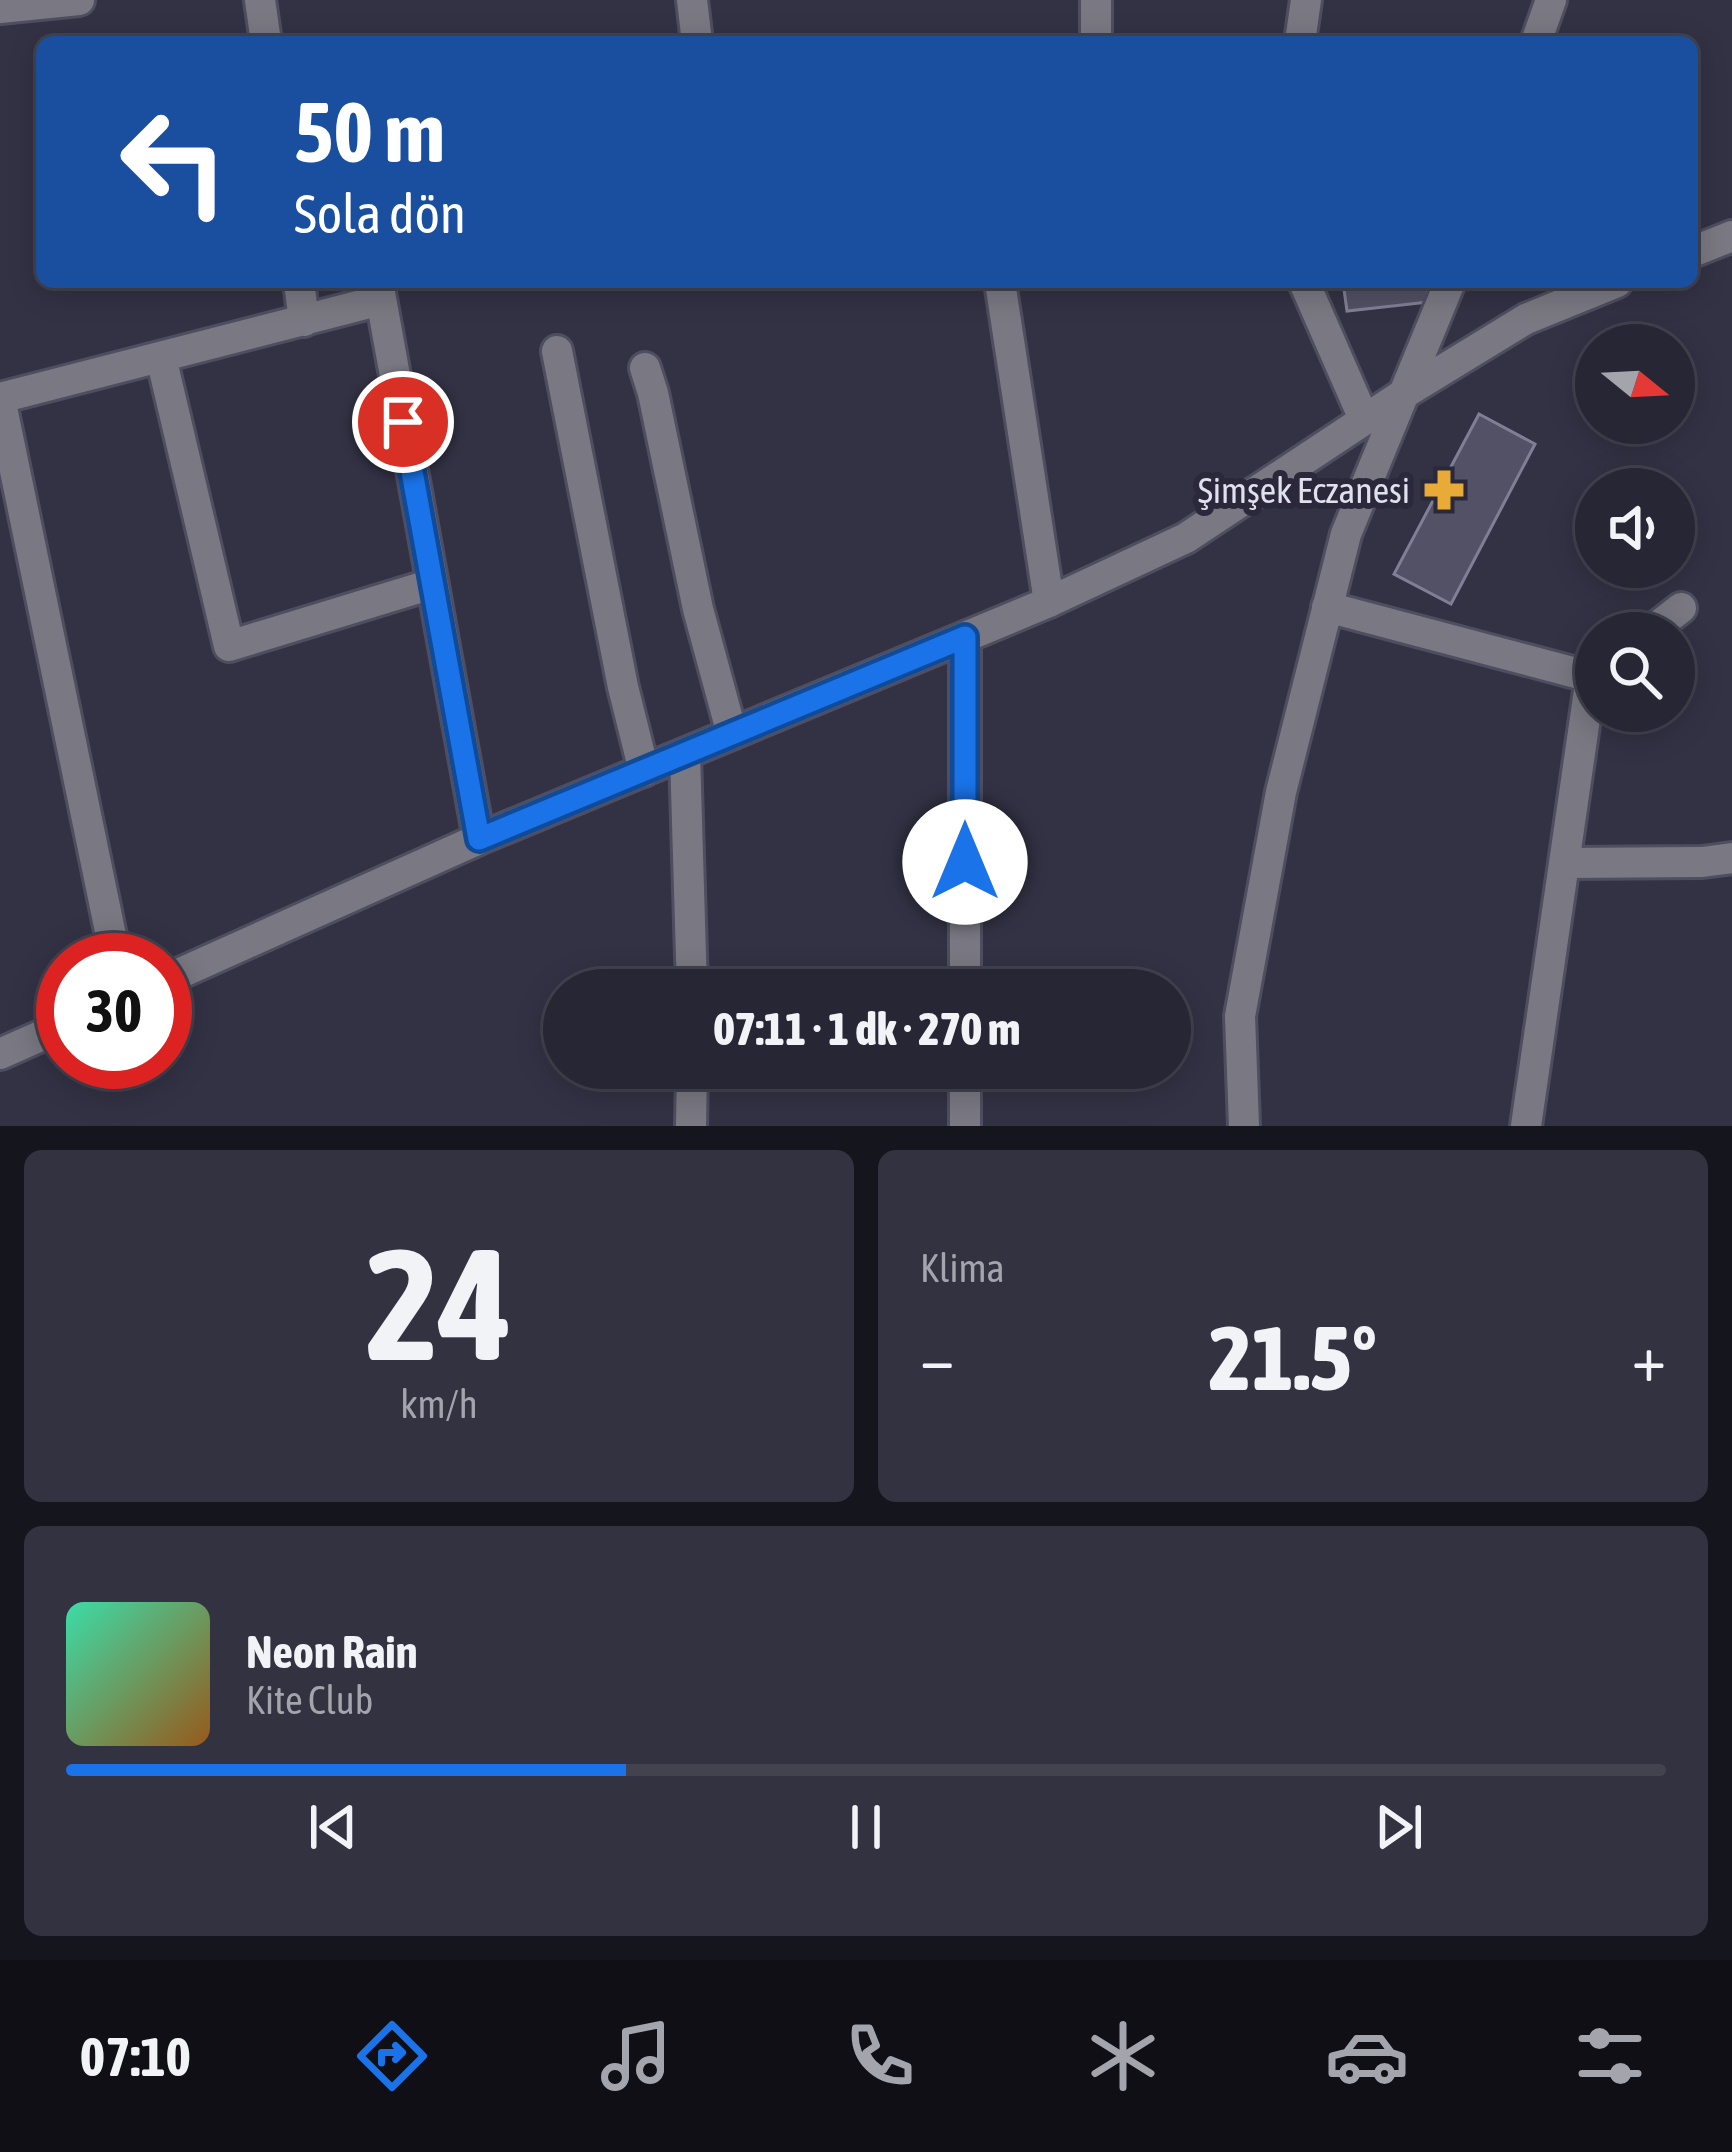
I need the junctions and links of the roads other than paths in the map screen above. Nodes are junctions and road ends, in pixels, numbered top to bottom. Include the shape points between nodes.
1 (79, 0) edge
2 (260, 0) edge
3 (692, 0) edge
4 (1096, 0) edge
5 (1306, 0) edge
6 (1551, 0) edge
7 (0, 8) edge
8 (265, 36) edge
9 (696, 36) edge
10 (1096, 36) edge
11 (1301, 36) edge
12 (1538, 36) edge
13 (1732, 236) edge
14 (1698, 250) edge
15 (300, 288) edge
16 (1001, 288) edge
17 (1307, 288) edge
18 (1448, 288) edge
19 (1602, 288) edge
20 (380, 291) edge
21 (304, 321) junction
22 (557, 351) dead end
23 (161, 357) junction
24 (645, 368) dead end
25 (1405, 393) junction
26 (1364, 419) junction
27 (432, 584) junction
28 (1049, 602) junction
29 (1327, 607) junction
30 (1681, 608) dead end
31 (1676, 612) edge
32 (965, 637) junction
33 (1575, 670) edge
34 (1585, 732) edge
35 (733, 734) junction
36 (685, 754) junction
37 (644, 771) junction
38 (479, 839) junction
39 (1732, 858) edge
40 (1564, 862) junction
41 (110, 933) edge
42 (192, 968) edge
43 (691, 969) edge
44 (965, 969) edge
45 (36, 1038) edge
46 (0, 1054) edge
47 (692, 1089) edge
48 (965, 1089) edge
49 (692, 1126) edge
50 (965, 1126) edge
51 (1244, 1126) edge
52 (1526, 1126) edge

1 - 7 street
2 - 8 street
3 - 9 street
4 - 10 street
5 - 11 street
6 - 12 street
13 - 14 street
15 - 21 street
16 - 28 street
17 - 26 street
18 - 25 street
19 - 25 street via 1526,319
20 - 21 street
20 - 27 street
21 - 23 street
22 - 37 street
23 - 27 street via 229,646
23 - 41 street via 0,398
24 - 35 street
25 - 26 street
25 - 29 street via 1346,534
26 - 28 street via 1186,538
27 - 38 street
28 - 32 street
29 - 33 street
29 - 51 street via 1280,792 1240,1016
30 - 31 street
32 - 35 street
32 - 44 street
34 - 40 street
35 - 36 street
36 - 37 street
36 - 43 street
37 - 38 street
38 - 42 street
39 - 40 street
40 - 52 street
45 - 46 street
47 - 49 street
48 - 50 street

